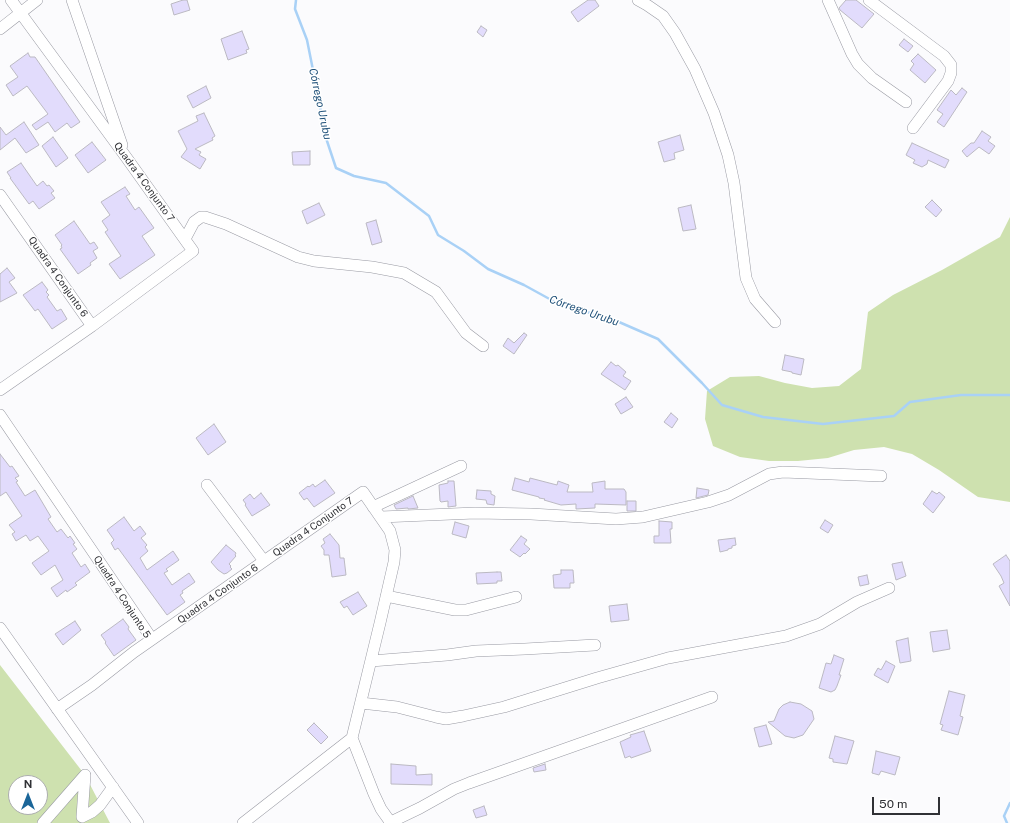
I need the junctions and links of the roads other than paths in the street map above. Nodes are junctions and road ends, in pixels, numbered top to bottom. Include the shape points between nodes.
1 (11, 0) edge
2 (37, 0) edge
3 (72, 0) edge
4 (638, 0) edge
5 (828, 0) edge
6 (869, 0) edge
7 (21, 13) junction
8 (0, 28) edge
9 (906, 102) dead end
10 (913, 128) dead end
11 (126, 157) junction
12 (0, 195) edge
13 (185, 239) junction
14 (775, 322) dead end
15 (92, 326) junction
16 (483, 346) dead end
17 (0, 390) edge
18 (0, 415) edge
19 (461, 466) dead end
20 (880, 476) dead end
21 (207, 485) dead end
22 (373, 507) junction
23 (381, 517) junction
24 (264, 561) junction
25 (889, 588) dead end
26 (386, 596) junction
27 (516, 597) dead end
28 (0, 628) edge
29 (152, 639) junction
30 (595, 645) dead end
31 (371, 661) junction
32 (712, 697) dead end
33 (361, 703) junction
34 (57, 709) junction
35 (352, 738) junction
36 (113, 787) junction
37 (43, 823) edge
38 (138, 823) edge
39 (243, 823) edge
40 (391, 823) edge

1 - 7 street, Quadra 4 Conjunto 7
2 - 7 street
3 - 11 street
4 - 14 street via 663,16 675,33 695,69 714,113 734,182 746,278 755,299
5 - 9 street via 858,64 872,78
6 - 10 street via 944,56 952,65 948,81
7 - 8 street
7 - 11 street, Quadra 4 Conjunto 7
11 - 13 street, Quadra 4 Conjunto 7
12 - 15 street, Quadra 4 Conjunto 6
13 - 15 street, Quadra 4 Conjunto 7 via 193,252
13 - 16 street via 194,222 206,217 309,260 372,267 404,274 436,292 466,333
15 - 17 street, Quadra 4 Conjunto 6
18 - 29 street, Quadra 4 Conjunto 5
19 - 22 street
20 - 23 street via 783,472 769,474 730,495 643,517 616,519 475,513
21 - 24 street, Quadra 4 Conjunto 6
22 - 23 street
22 - 24 street, Quadra 4 Conjunto 7 via 363,492
23 - 26 street via 390,530 394,550 394,562
24 - 29 street, Quadra 4 Conjunto 6
25 - 33 street via 857,602 820,624 786,636 668,658 504,707 463,716 436,718 406,709
26 - 27 street via 455,610 466,610
26 - 31 street
28 - 34 street
29 - 34 street, Quadra 4 Conjunto 5
30 - 31 street via 525,650 476,650
31 - 33 street
32 - 40 street via 469,783
33 - 35 street
34 - 36 street
35 - 39 street
35 - 40 street via 374,794
36 - 37 street via 100,805 82,817 85,776
36 - 38 street

